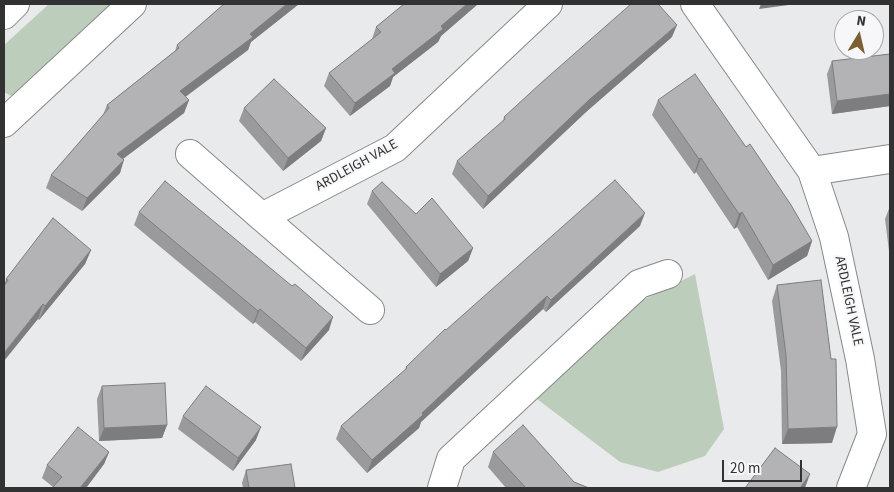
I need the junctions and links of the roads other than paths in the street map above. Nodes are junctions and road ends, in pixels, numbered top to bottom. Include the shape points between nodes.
1 (16, 4) edge
2 (132, 4) edge
3 (548, 4) edge
4 (695, 4) edge
5 (4, 14) edge
6 (4, 123) edge
7 (190, 154) dead end
8 (890, 159) edge
9 (812, 171) junction
10 (262, 217) junction
11 (668, 274) dead end
12 (370, 310) dead end
13 (881, 432) edge
14 (442, 488) edge
15 (851, 488) edge

1 - 5 street
2 - 6 street
3 - 10 street, ARDLEIGH VALE via 395,148
4 - 9 street, ARDLEIGH VALE
7 - 10 street
8 - 9 street
9 - 13 street, ARDLEIGH VALE via 834,237 860,359
10 - 12 street
11 - 14 street via 640,284 451,459
13 - 15 street, ARDLEIGH VALE

